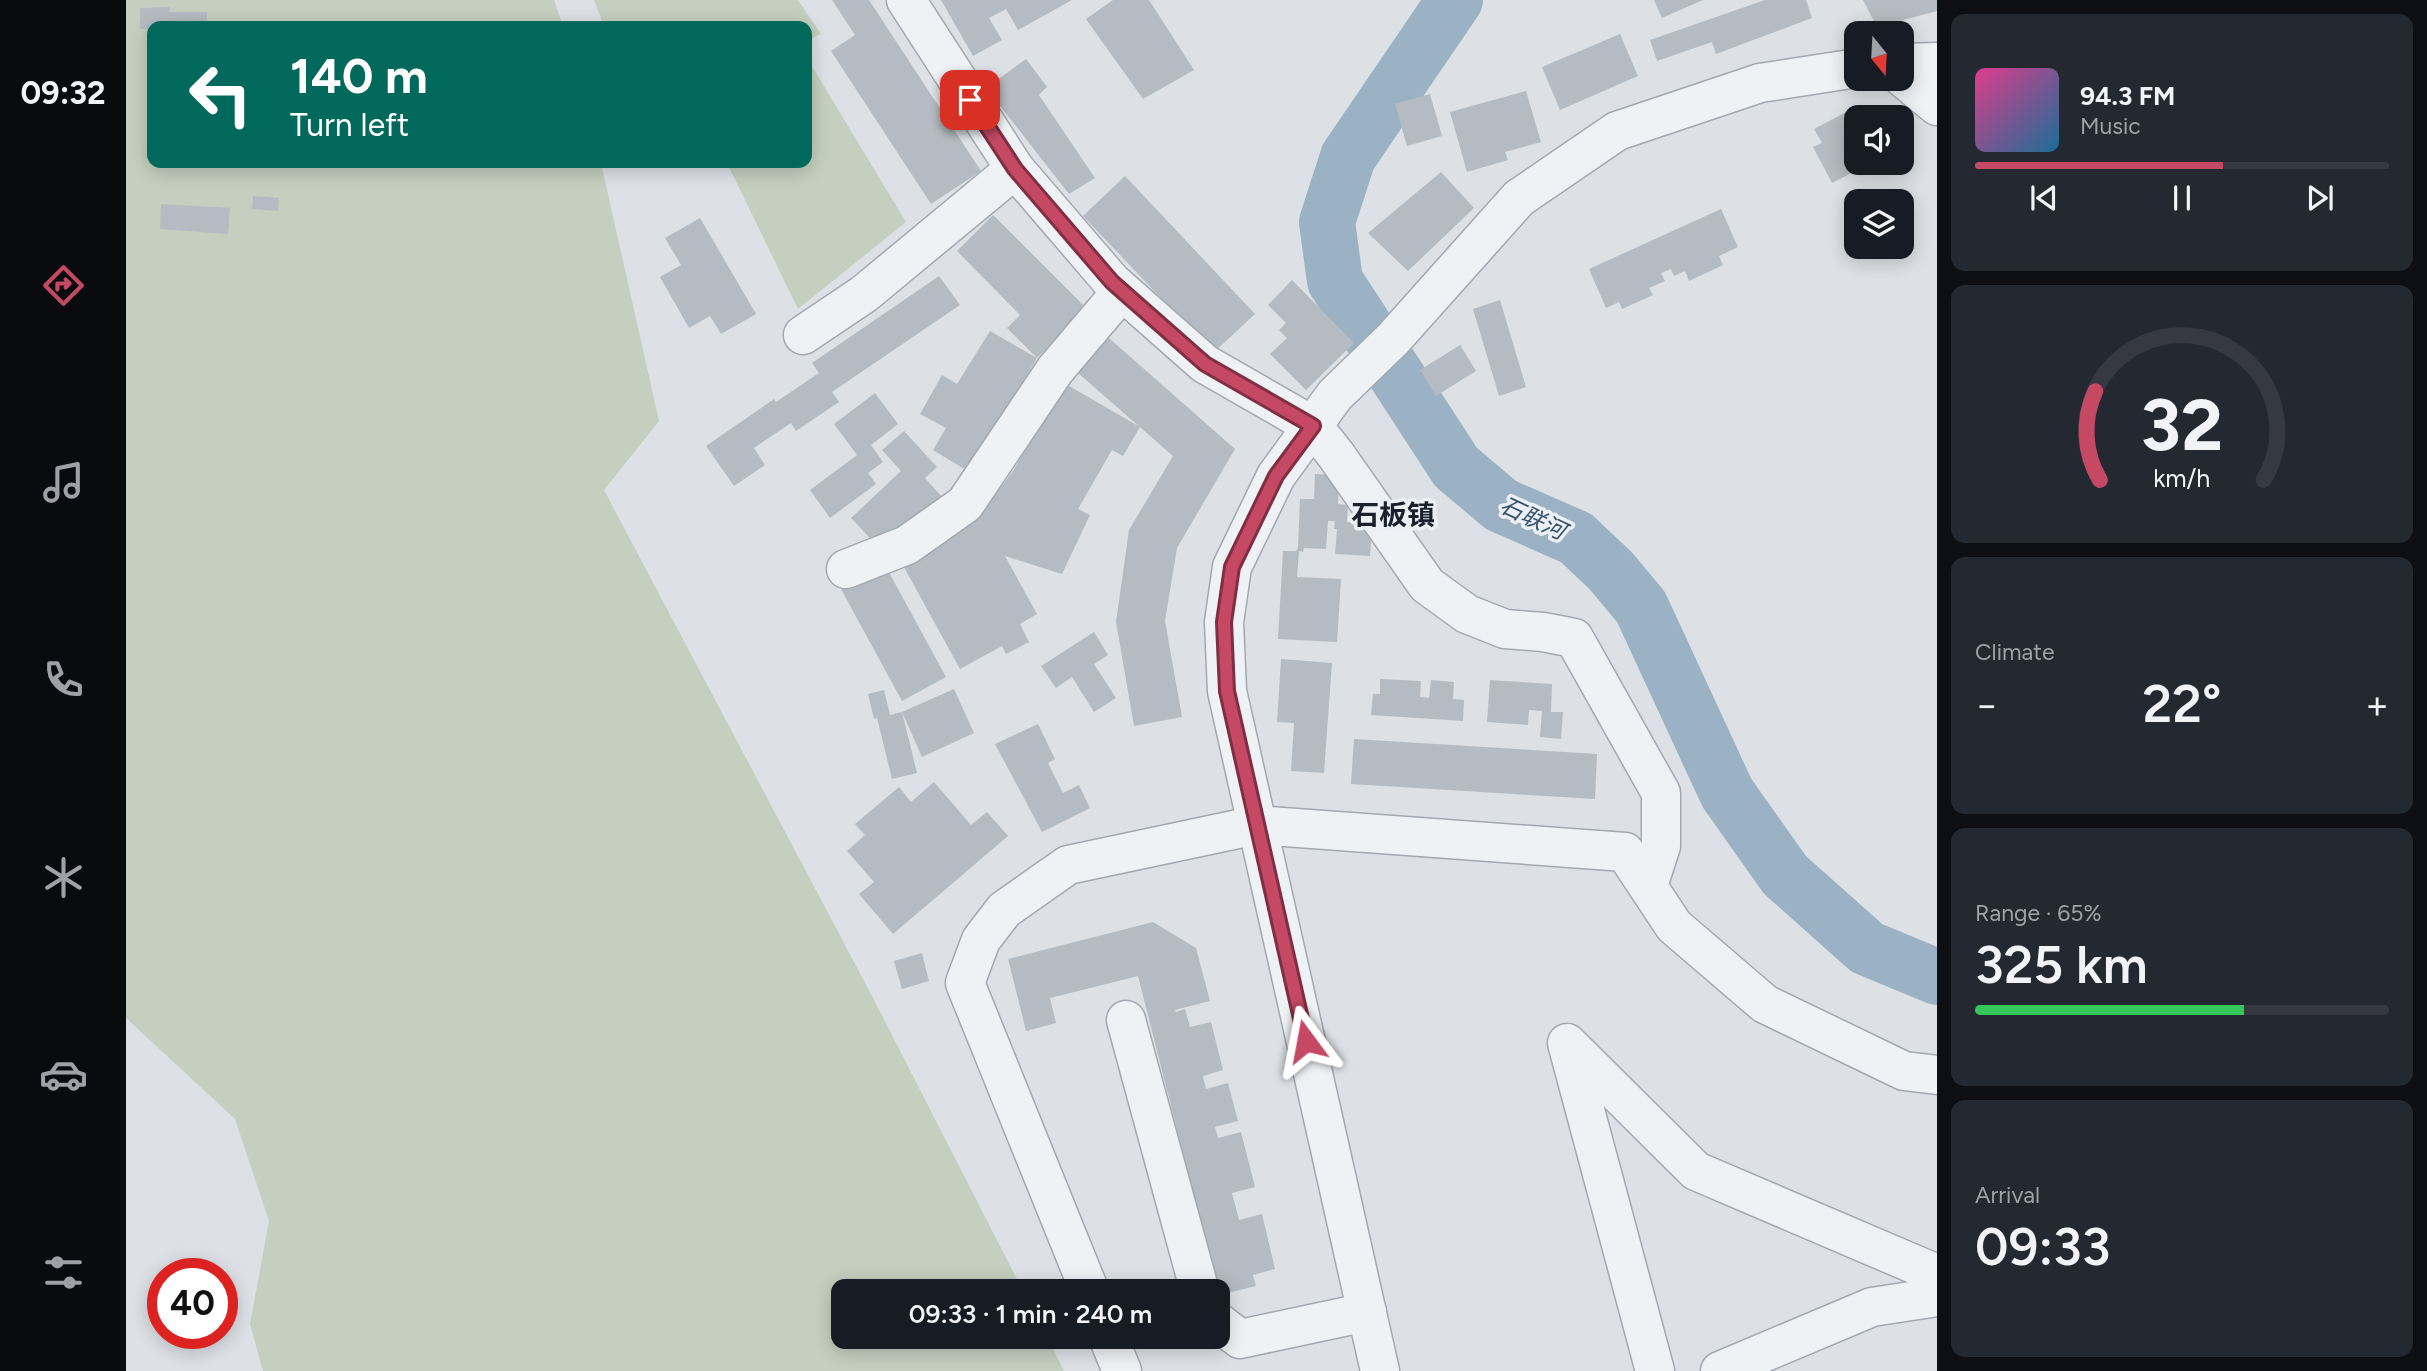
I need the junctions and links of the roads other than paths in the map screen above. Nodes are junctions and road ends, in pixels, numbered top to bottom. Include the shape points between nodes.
1 (906, 0) edge
2 (1937, 62) edge
3 (1914, 63) edge
4 (1844, 70) edge
5 (1914, 87) edge
6 (1937, 106) edge
7 (1015, 169) junction
8 (1122, 291) junction
9 (803, 335) dead end
10 (1313, 426) junction
11 (846, 569) dead end
12 (1257, 825) junction
13 (1648, 887) junction
14 (1126, 1020) dead end
15 (1937, 1075) edge
16 (1937, 1274) edge
17 (1085, 1279) edge
18 (1196, 1279) edge
19 (1937, 1297) edge
20 (1367, 1312) junction
21 (1230, 1331) edge
22 (1113, 1349) edge
23 (1122, 1371) edge
24 (1380, 1371) edge
25 (1655, 1371) edge
26 (1720, 1371) edge

1 - 7 street
2 - 3 street
4 - 10 street via 1760,83 1617,131 1519,198 1335,396
5 - 6 street
7 - 8 street
7 - 9 street via 864,294
8 - 10 street via 1205,364
8 - 11 street via 1055,370 965,504 906,545
10 - 12 street via 1276,476 1232,567 1224,622 1227,691
10 - 13 street via 1427,585 1467,614 1505,629 1574,638 1661,793 1661,846
12 - 13 street via 1625,852
12 - 17 street via 1068,865 1004,910 981,940 965,983
12 - 20 street
13 - 15 street via 1674,926 1765,1004 1904,1071
14 - 18 street
16 - 25 street via 1696,1171 1567,1043
19 - 26 street via 1872,1307
20 - 21 street via 1240,1339
20 - 24 street
22 - 23 street

